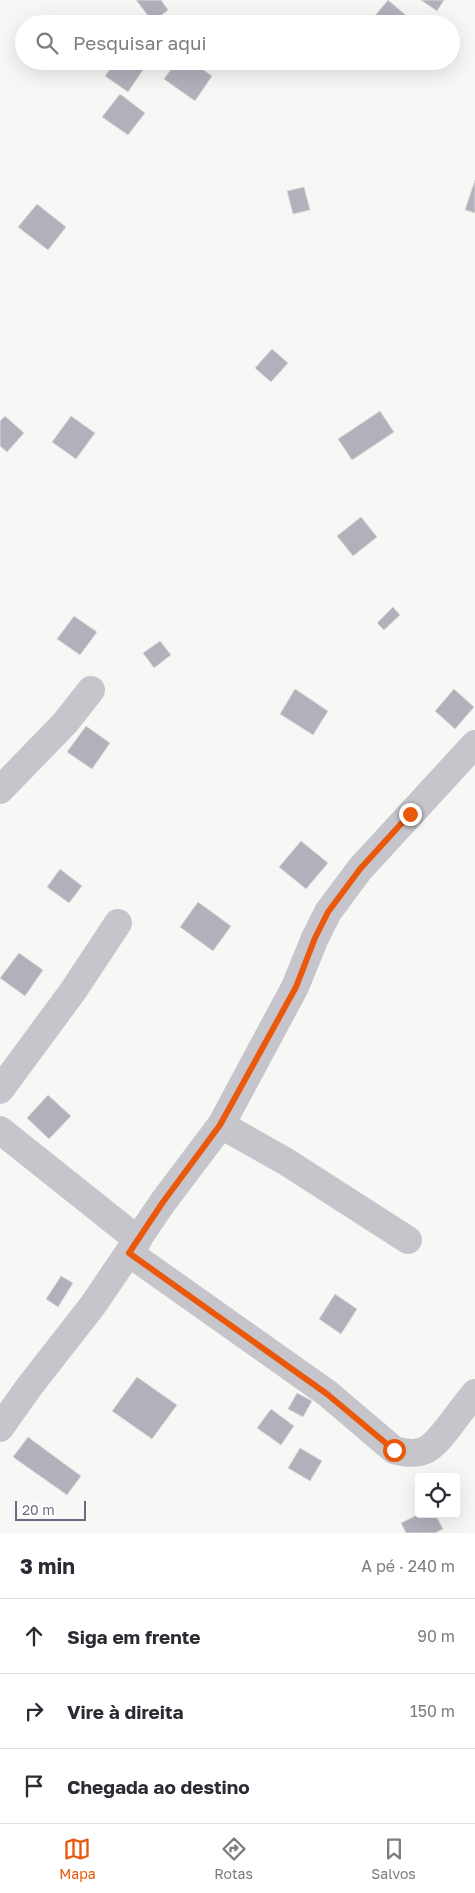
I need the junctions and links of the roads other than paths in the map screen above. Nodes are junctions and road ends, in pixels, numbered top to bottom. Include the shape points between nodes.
1 (91, 690) dead end
2 (475, 744) edge
3 (0, 790) edge
4 (118, 923) dead end
5 (0, 1090) edge
6 (220, 1125) junction
7 (0, 1130) edge
8 (408, 1240) dead end
9 (133, 1246) junction
10 (475, 1393) edge
11 (0, 1428) edge

1 - 3 street via 65,723
2 - 6 street via 360,869 328,912 296,987
4 - 5 street
6 - 8 street via 285,1161
6 - 9 street
7 - 9 street
9 - 10 street via 327,1394 394,1450 408,1454 435,1445
9 - 11 street via 94,1305

